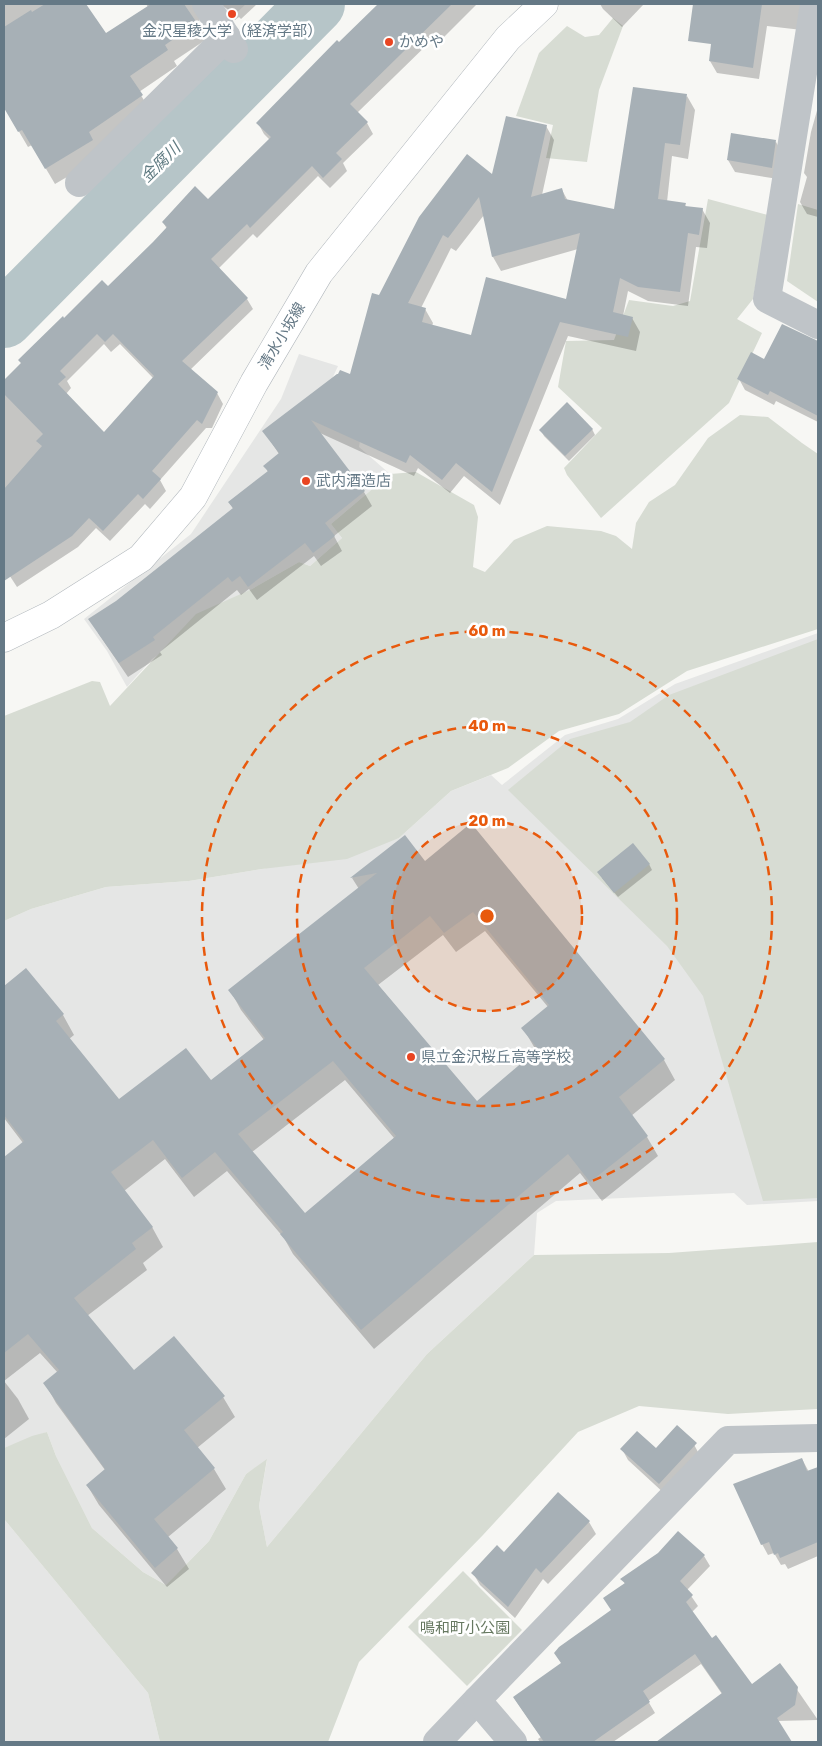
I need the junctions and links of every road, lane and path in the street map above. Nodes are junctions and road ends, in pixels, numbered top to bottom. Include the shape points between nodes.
1 (206, 4) edge
2 (544, 4) edge
3 (814, 4) edge
4 (79, 183) dead end
5 (818, 326) edge
6 (4, 638) edge
7 (818, 1438) edge
8 (477, 1700) junction
9 (437, 1742) edge
10 (513, 1742) edge

1 - 4 street via 230,43
2 - 6 main road, 清水小坂線 via 508,38 320,273 254,383 193,497 141,558 51,616
3 - 5 street via 767,299
7 - 8 street via 728,1440
8 - 9 street
8 - 10 street

